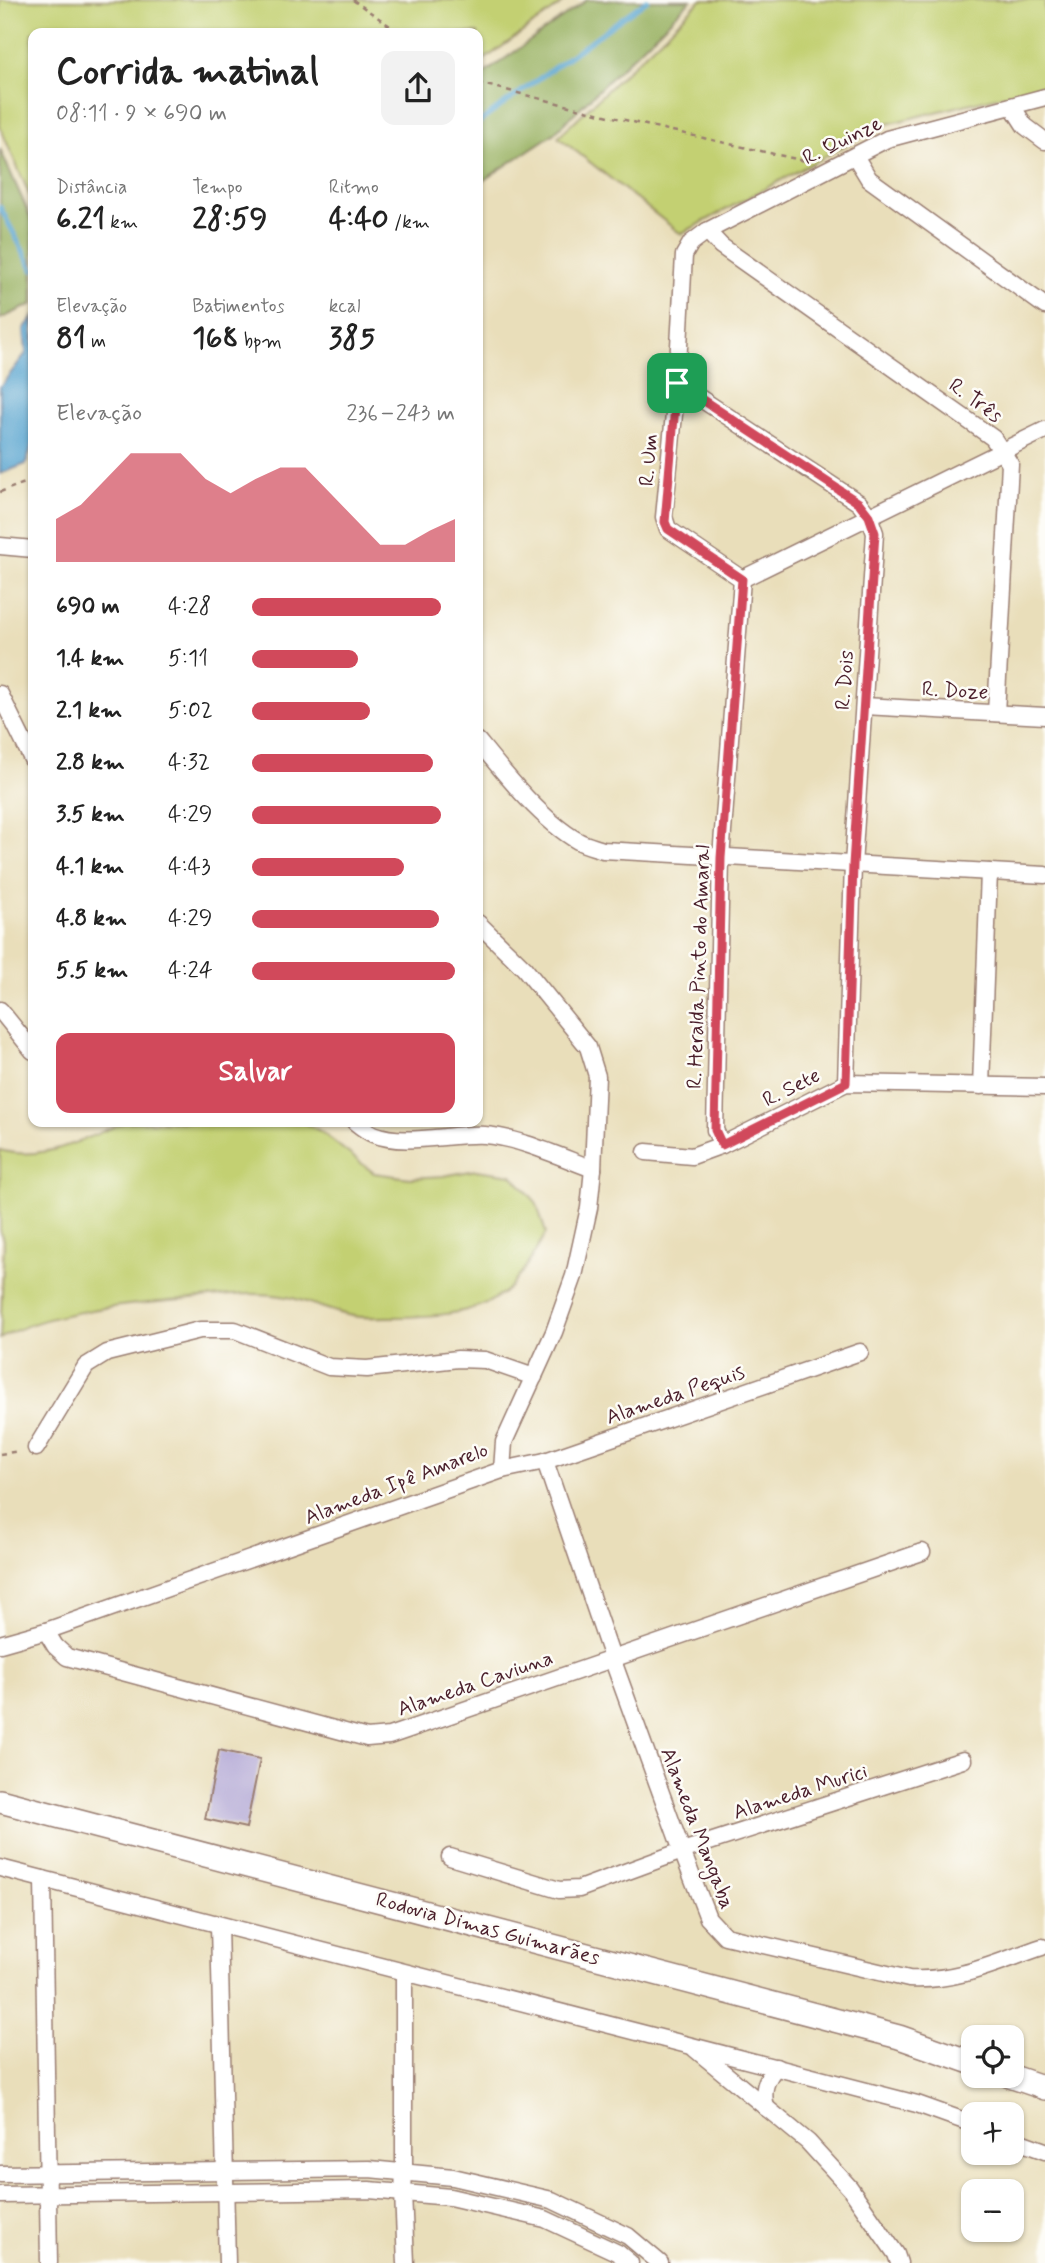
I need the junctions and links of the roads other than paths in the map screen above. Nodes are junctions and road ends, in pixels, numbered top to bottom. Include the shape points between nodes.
1 (1045, 97) edge
2 (1012, 106) junction
3 (1045, 141) edge
4 (855, 156) junction
5 (707, 231) junction
6 (1045, 306) edge
7 (677, 383) junction
8 (1045, 430) edge
9 (1003, 451) junction
10 (869, 516) junction
11 (0, 546) edge
12 (28, 549) edge
13 (742, 579) junction
14 (0, 694) edge
15 (863, 706) junction
16 (996, 713) junction
17 (1045, 716) edge
18 (483, 747) edge
19 (28, 751) edge
20 (721, 858) junction
21 (853, 865) junction
22 (989, 872) junction
23 (1045, 875) edge
24 (483, 928) edge
25 (0, 1010) edge
26 (28, 1045) edge
27 (846, 1083) junction
28 (981, 1086) junction
29 (1045, 1087) edge
30 (362, 1127) edge
31 (722, 1145) junction
32 (646, 1152) dead end
33 (593, 1170) junction
34 (860, 1353) dead end
35 (534, 1377) junction
36 (36, 1448) road end
37 (545, 1461) junction
38 (502, 1470) junction
39 (922, 1552) dead end
40 (46, 1631) junction
41 (4, 1644) edge
42 (612, 1658) junction
43 (963, 1760) dead end
44 (0, 1801) edge
45 (682, 1851) junction
46 (450, 1857) dead end
47 (0, 1868) edge
48 (43, 1879) junction
49 (219, 1925) junction
50 (1042, 1947) dead end
51 (404, 1973) junction
52 (693, 2048) junction
53 (961, 2059) edge
54 (776, 2067) junction
55 (1024, 2081) edge
56 (1045, 2088) edge
57 (766, 2108) junction
58 (961, 2120) edge
59 (1024, 2143) edge
60 (1045, 2151) edge
61 (226, 2171) junction
62 (404, 2172) junction
63 (0, 2174) edge
64 (49, 2174) junction
65 (225, 2192) junction
66 (403, 2192) junction
67 (48, 2194) junction
68 (0, 2195) edge
69 (49, 2263) edge
70 (227, 2263) edge
71 (406, 2263) edge
72 (630, 2263) edge
73 (660, 2263) edge
74 (899, 2263) edge

1 - 2 street, R. Quinze
2 - 3 street via 1025,126
2 - 4 street, R. Quinze via 887,139
4 - 5 street, R. Quinze
4 - 6 street via 869,179
5 - 7 street, R. Um via 684,255
5 - 9 street, R. Três via 720,246 993,438
7 - 10 street via 859,503
7 - 13 street, R. Um via 665,522 668,529
8 - 9 street
9 - 10 street
9 - 16 street, R. Três via 1010,464
10 - 13 street
10 - 15 street, R. Dois via 875,533
11 - 12 street
13 - 20 street, R. Heralda Pinto do Amaral
14 - 19 street
15 - 16 street, R. Doze
15 - 21 street, R. Dois
16 - 17 street, R. Doze
18 - 20 street via 558,828 579,842 603,850
20 - 21 street
20 - 31 street, R. Heralda Pinto do Amaral via 715,1130
21 - 22 street
21 - 27 street, R. Dois
22 - 23 street
22 - 28 street
24 - 33 street, Alameda Ipê Amarelo via 524,968 587,1047 597,1076
25 - 26 street
27 - 28 street, R. Sete
27 - 31 street, R. Sete
28 - 29 street, R. Sete
30 - 33 street via 399,1140 488,1135
31 - 32 street, R. Sete via 692,1156
33 - 35 street, Alameda Ipê Amarelo via 574,1276
34 - 37 street, Alameda Pequis
35 - 36 street via 485,1360 367,1369 329,1367 235,1330 200,1329 107,1353 86,1366
35 - 38 street, Alameda Ipê Amarelo via 504,1442
37 - 38 street, Alameda Pequis
37 - 42 street, Alameda Mangaba
38 - 40 street, Alameda Ipê Amarelo
39 - 42 street, Alameda Caviuna
40 - 41 street, Alameda Ipê Amarelo
40 - 42 street, Alameda Caviuna via 67,1657 367,1738 389,1736
42 - 45 street, Alameda Mangaba
43 - 45 street, Alameda Murici
44 - 53 main road, Rodovia Dimas Guimarães via 899,2037
45 - 46 street, Alameda Murici via 579,1889 559,1889
45 - 50 street, Alameda Mangaba via 708,1918 724,1936 909,1979 933,1980 952,1978
47 - 48 street
48 - 49 street
48 - 64 street
49 - 51 street
49 - 61 street
51 - 52 street
51 - 62 street
52 - 54 street
52 - 57 street
54 - 57 street via 764,2086
54 - 58 street
55 - 56 main road
57 - 74 street via 808,2142 850,2188
59 - 60 street
61 - 62 street
61 - 64 street
61 - 65 street
62 - 66 street
62 - 73 street via 453,2177 552,2200 628,2235
63 - 64 street
64 - 67 street
65 - 66 street
65 - 67 street
65 - 70 street
66 - 71 street
66 - 72 street via 450,2197 545,2219
67 - 68 street
67 - 69 street

